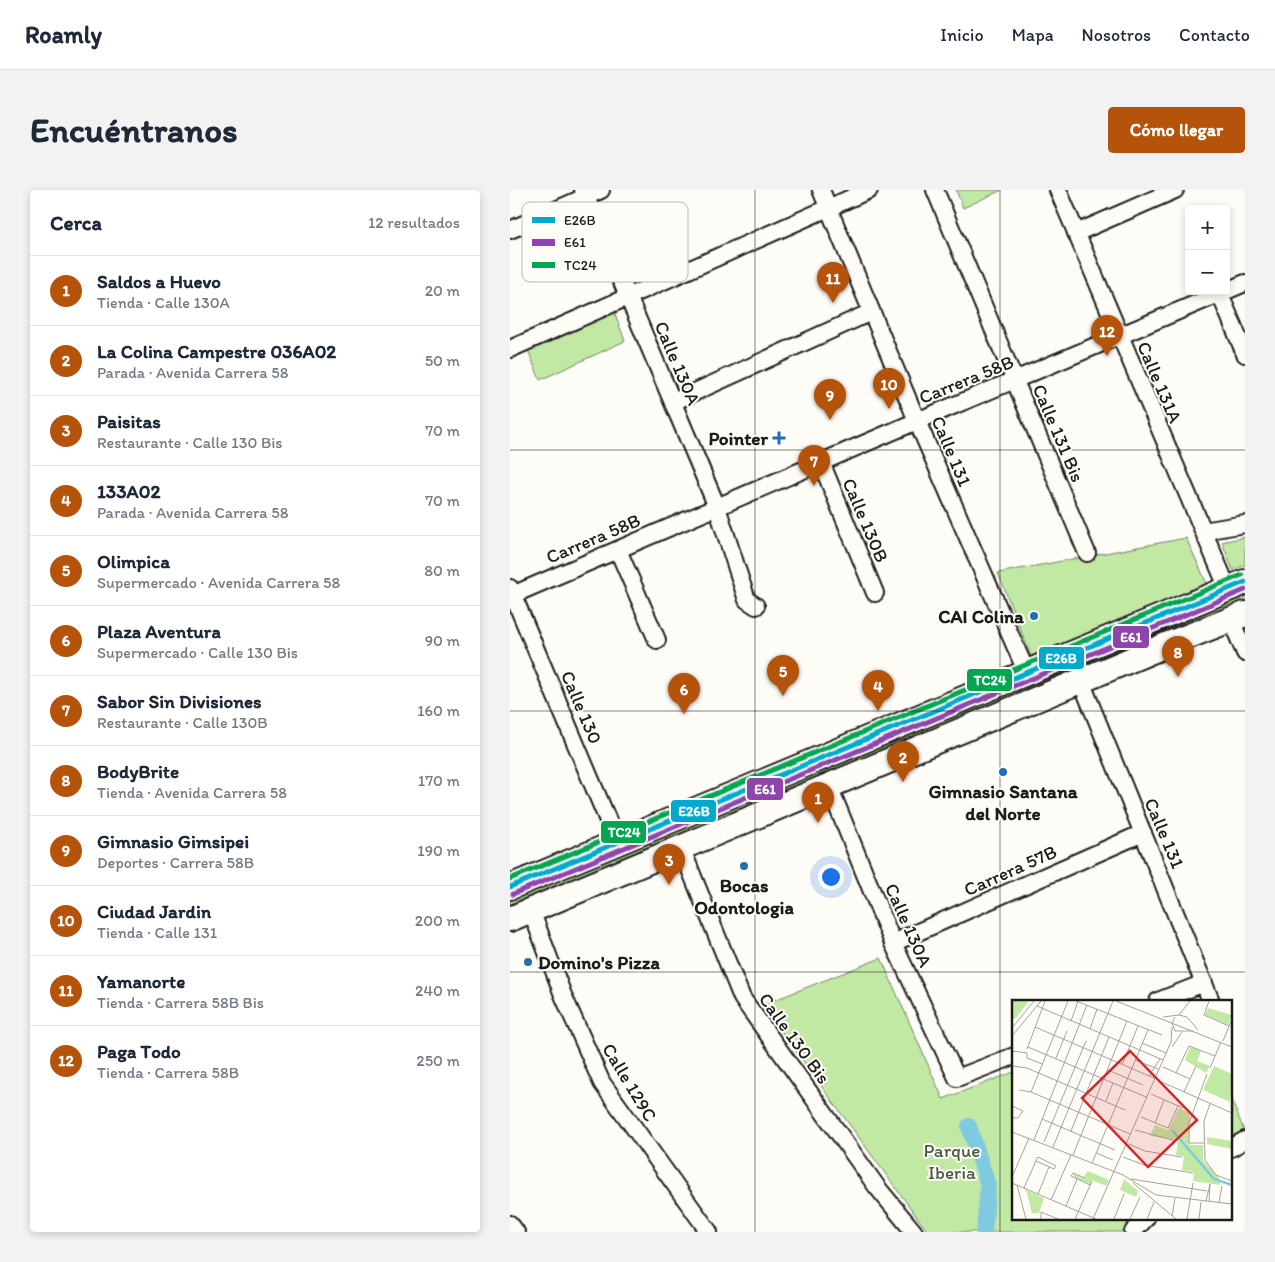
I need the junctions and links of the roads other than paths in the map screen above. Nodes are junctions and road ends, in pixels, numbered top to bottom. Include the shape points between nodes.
1 (601, 190) edge
2 (821, 190) edge
3 (870, 190) edge
4 (935, 190) edge
5 (1058, 190) edge
6 (1175, 190) edge
7 (584, 194) edge
8 (568, 202) edge
9 (829, 208) junction
10 (522, 224) edge
11 (510, 230) edge
12 (1076, 232) junction
13 (688, 271) edge
14 (621, 282) edge
15 (664, 282) edge
16 (1245, 284) edge
17 (1230, 290) edge
18 (1218, 295) edge
19 (1220, 295) edge
20 (628, 298) junction
21 (871, 312) junction
22 (1119, 337) junction
23 (510, 349) edge
24 (1245, 354) edge
25 (1016, 381) junction
26 (673, 402) junction
27 (917, 421) junction
28 (821, 462) junction
29 (717, 507) junction
30 (1245, 524) edge
31 (1203, 531) junction
32 (618, 550) junction
33 (1087, 553) dead end
34 (1236, 585) edge
35 (511, 593) edge
36 (875, 593) dead end
37 (756, 606) dead end
38 (1238, 617) edge
39 (656, 640) dead end
40 (1245, 653) edge
41 (1026, 671) junction
42 (1081, 681) junction
43 (829, 786) junction
44 (1143, 833) junction
45 (617, 842) junction
46 (681, 847) junction
47 (510, 887) edge
48 (520, 915) edge
49 (894, 943) junction
50 (1204, 983) junction
51 (1161, 1000) edge
52 (1211, 1000) edge
53 (1012, 1057) edge
54 (1245, 1140) edge
55 (1232, 1147) edge
56 (1144, 1220) edge
57 (510, 1224) edge
58 (516, 1232) edge
59 (709, 1232) edge
60 (914, 1232) edge
61 (1133, 1232) edge

1 - 7 street
2 - 9 street, Calle 131
3 - 9 street
4 - 25 street, Calle 131 Bis
5 - 12 street, Calle 131A
6 - 12 street
7 - 8 street
9 - 13 street
9 - 21 street, Calle 131
10 - 11 street
12 - 22 street, Calle 131A
14 - 20 street, Calle 130A
15 - 20 street
16 - 17 street, Carrera 58B
18 - 22 street, Carrera 58B
19 - 24 street
20 - 23 street
20 - 26 street, Calle 130A
21 - 26 street
21 - 27 street, Calle 131
22 - 25 street, Carrera 58B
22 - 31 street, Calle 131A
25 - 27 street, Carrera 58B
25 - 33 street, Calle 131 Bis
26 - 29 street, Calle 130A
27 - 28 street, Carrera 58B
27 - 41 street, Calle 131
28 - 29 street, Carrera 58B
28 - 36 street, Calle 130B
29 - 32 street, Carrera 58B
29 - 37 street, Calle 130A via 747,600
30 - 31 street
31 - 34 street, Calle 131A
32 - 35 street, Carrera 58B
32 - 39 street
34 - 41 main road
35 - 45 street, Calle 130
38 - 40 street
38 - 42 main road
41 - 45 main road
42 - 43 main road
42 - 44 street, Calle 131
43 - 46 main road
43 - 49 street, Calle 130A
44 - 49 street, Carrera 57B
44 - 50 street, Calle 131
45 - 47 main road
46 - 48 main road
46 - 60 street, Calle 130 Bis via 742,998 877,1187
48 - 59 street, Calle 129C via 563,995 602,1083
49 - 53 street, Calle 130A via 957,1078
50 - 51 street
50 - 52 street, Calle 131
54 - 55 street
56 - 61 street
57 - 58 street

